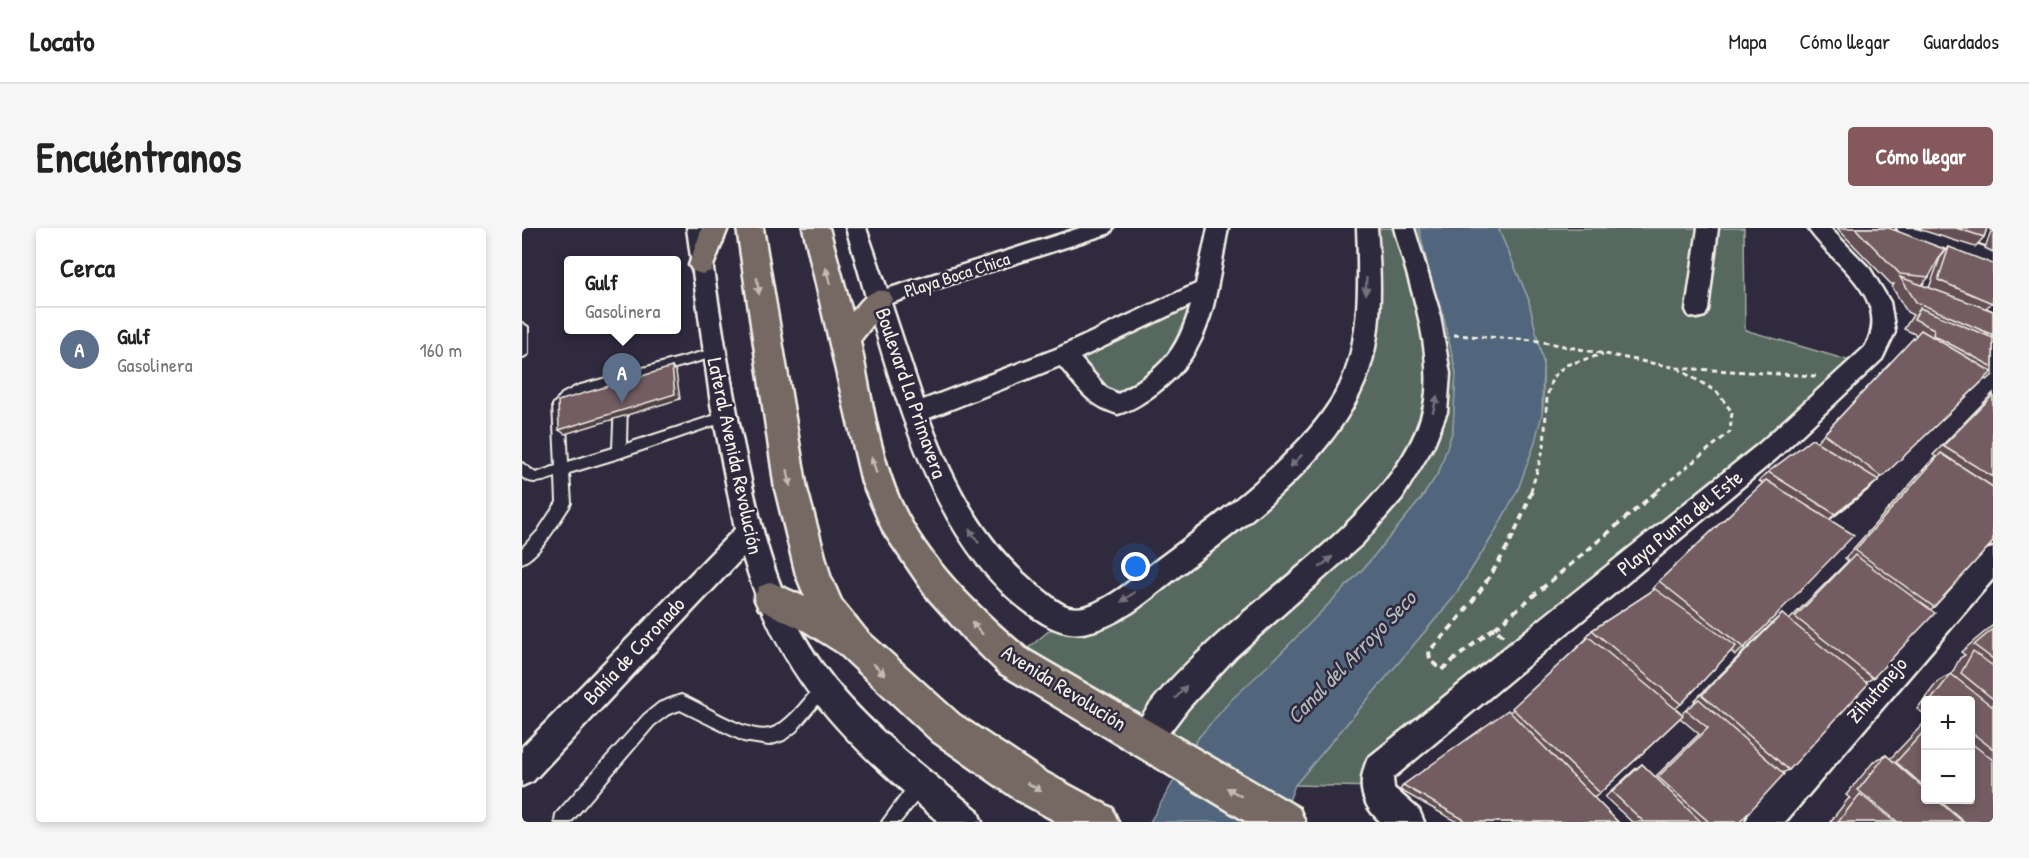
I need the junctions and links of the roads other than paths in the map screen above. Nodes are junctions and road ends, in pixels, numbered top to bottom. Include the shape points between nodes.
1 (697, 228) edge
2 (715, 228) edge
3 (750, 228) edge
4 (816, 228) edge
5 (856, 228) edge
6 (1102, 228) edge
7 (1218, 228) edge
8 (1366, 228) edge
9 (1404, 228) edge
10 (1706, 228) edge
11 (1818, 228) edge
12 (1907, 228) edge
13 (1993, 258) edge
14 (702, 265) junction
15 (1205, 289) junction
16 (879, 299) junction
17 (1697, 310) dead end
18 (522, 327) edge
19 (845, 339) junction
20 (713, 352) junction
21 (522, 354) edge
22 (1064, 355) junction
23 (620, 381) junction
24 (914, 414) junction
25 (725, 417) junction
26 (619, 453) junction
27 (522, 468) edge
28 (561, 472) junction
29 (748, 534) junction
30 (522, 557) edge
31 (1993, 560) edge
32 (771, 598) junction
33 (854, 644) junction
34 (823, 689) junction
35 (1146, 738) junction
36 (522, 770) edge
37 (920, 784) junction
38 (953, 818) edge
39 (562, 820) dead end
40 (890, 822) edge
41 (1098, 822) edge
42 (1284, 822) edge
43 (1407, 822) edge
44 (1763, 822) edge

1 - 14 street, Lateral Avenida Revolución
2 - 14 main road
3 -> 33 main road via 802,539 829,611
19 -> 4 main road, Avenida Revolución
5 - 16 street, Boulevard La Primavera
6 - 16 street, Playa Boca Chica
7 - 15 street
8 -> 24 street, Boulevard La Primavera via 1363,334 1354,379 1336,414 1271,488 1100,616 1081,621 1063,619 996,565 942,484
35 -> 9 street via 1196,675 1348,543 1392,494 1426,438 1438,392 1433,333
10 - 17 street
11 - 43 street, Playa Punta del Este via 1868,282 1882,310 1884,333 1874,353 1768,451 1379,769 1375,787 1378,796
12 - 13 street
14 - 20 street, Lateral Avenida Revolución
15 - 22 street
15 - 22 street via 1181,358 1130,400 1118,405 1097,395
16 - 19 main road
16 - 24 street, Boulevard La Primavera
18 - 21 lane
35 -> 19 main road, Avenida Revolución via 1013,661 984,636 928,569 885,502 860,416
20 - 23 lane
20 - 25 street, Lateral Avenida Revolución
22 - 24 street
23 - 26 lane
23 - 28 lane via 577,392 560,405
25 - 26 lane
25 - 29 street, Lateral Avenida Revolución
26 - 28 lane
27 - 28 lane via 536,478
28 - 30 lane via 564,503 543,535
29 - 32 street, Lateral Avenida Revolución
29 - 36 street, Bahía de Coronado
31 - 44 street, Zihutanejo
32 - 33 main road via 816,619
32 - 34 street, Lateral Avenida Revolución via 796,651
33 -> 41 main road via 946,728 1031,786
34 - 37 street, Lateral Avenida Revolución via 877,747
34 - 39 lane via 778,735 768,739 753,737 681,702 664,708 649,720
42 -> 35 main road, Avenida Revolución
37 - 38 street, Lateral Avenida Revolución
37 - 40 lane

